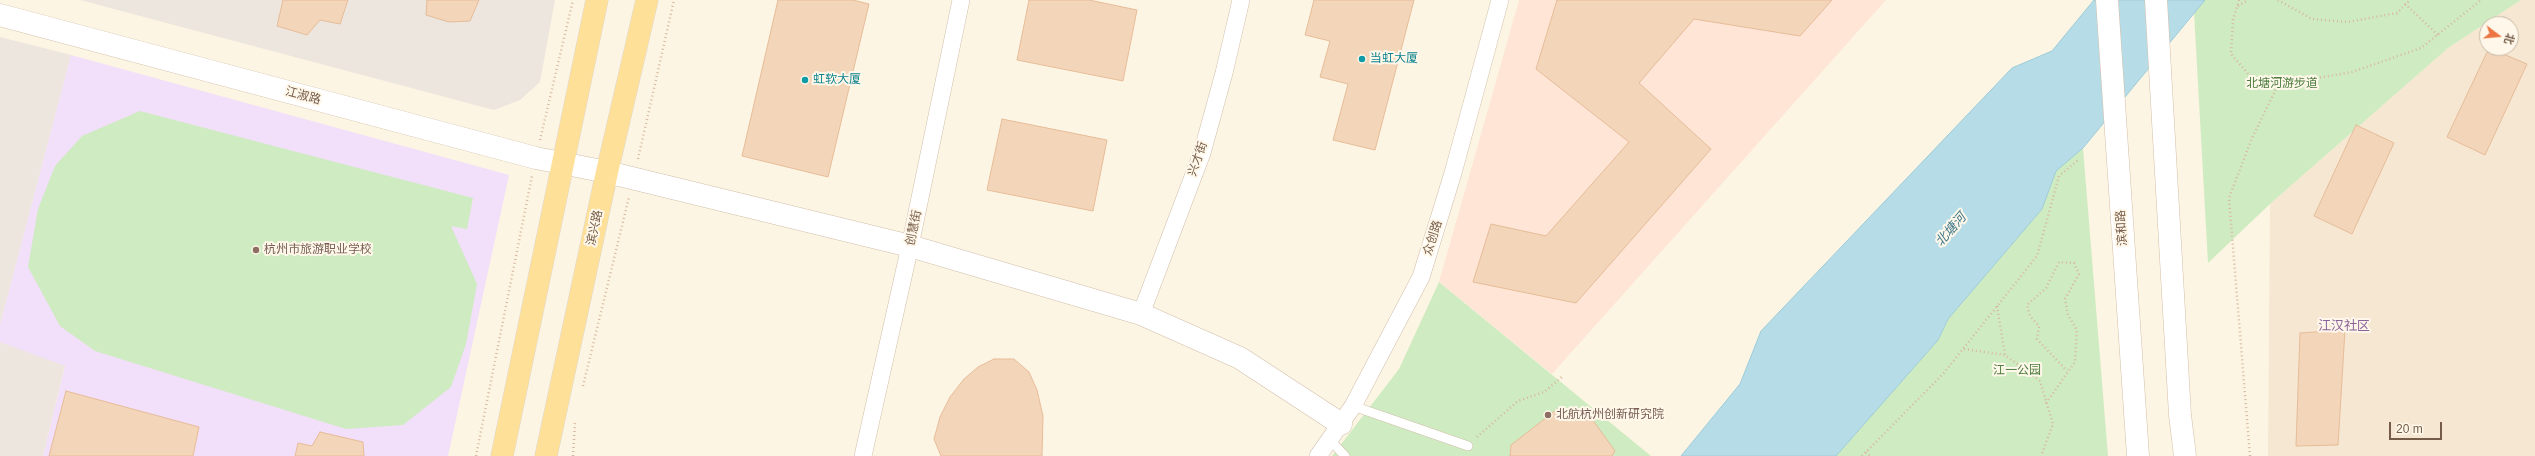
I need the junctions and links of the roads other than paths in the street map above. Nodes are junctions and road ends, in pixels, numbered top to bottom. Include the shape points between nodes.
1 (597, 0) edge
2 (647, 0) edge
3 (961, 0) edge
4 (1241, 0) edge
5 (1500, 0) edge
6 (2107, 0) edge
7 (2156, 0) edge
8 (0, 15) edge
9 (562, 163) junction
10 (607, 172) junction
11 (910, 246) junction
12 (1141, 314) junction
13 (1353, 406) junction
14 (1335, 432) junction
15 (1468, 446) road end
16 (502, 456) edge
17 (546, 456) edge
18 (863, 456) edge
19 (1318, 456) edge
20 (1345, 456) edge
21 (2138, 456) edge
22 (2185, 456) edge

1 - 9 main road
2 - 10 main road, 滨兴路
3 - 11 street, 创慧街
4 - 12 street, 兴才街 via 1202,152
5 - 13 street, 众创路 via 1453,173 1420,277
6 - 21 street, 滨和路
7 - 22 street via 2180,415
8 - 9 street, 江淑路
9 - 10 street, 江淑路
9 - 16 main road
10 - 11 street, 江淑路
10 - 17 main road, 滨兴路
11 - 12 street, 江淑路
11 - 18 street, 创慧街
12 - 14 street, 江淑路 via 1240,358
13 - 14 street, 众创路
13 - 15 lane
14 - 19 street, 众创路
14 - 20 lane

